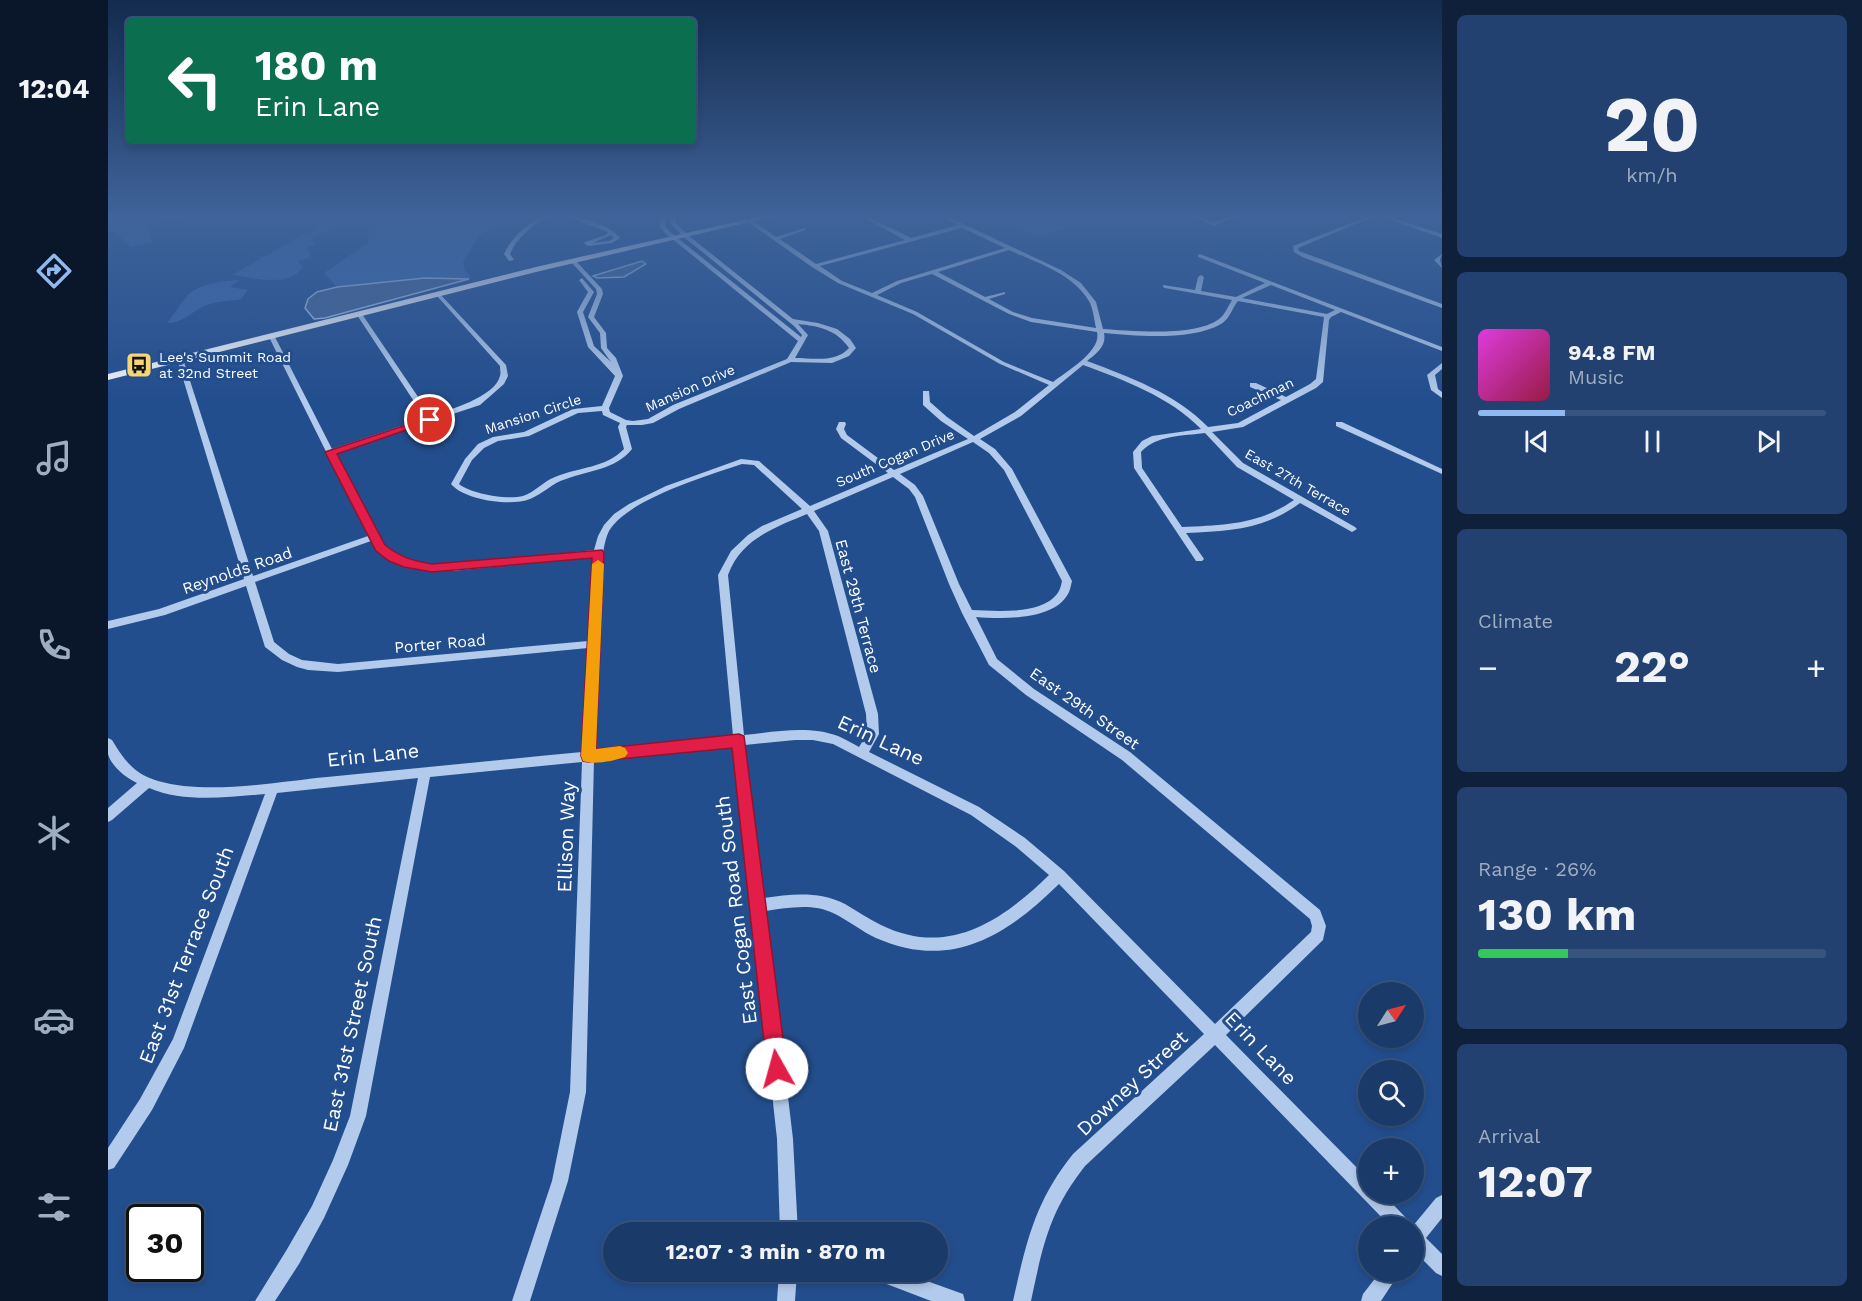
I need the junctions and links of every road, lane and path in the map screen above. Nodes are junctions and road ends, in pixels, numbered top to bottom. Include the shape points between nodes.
1 (1201, 277) dead end
2 (510, 278) edge
3 (581, 278) edge
4 (587, 278) edge
5 (727, 278) edge
6 (733, 278) edge
7 (833, 278) edge
8 (912, 278) edge
9 (944, 278) edge
10 (1069, 278) edge
11 (1257, 278) edge
12 (1364, 278) edge
13 (1271, 283) junction
14 (1165, 286) dead end
15 (1174, 287) junction
16 (1003, 292) dead end
17 (1198, 292) junction
18 (1162, 294) dead end
19 (439, 295) junction
20 (873, 295) junction
21 (983, 299) junction
22 (1237, 299) junction
23 (1442, 306) edge
24 (1341, 310) junction
25 (360, 315) junction
26 (1328, 316) junction
27 (790, 321) junction
28 (1100, 328) junction
29 (272, 337) junction
30 (802, 342) junction
31 (1442, 349) edge
32 (180, 359) junction
33 (790, 360) junction
34 (1083, 362) junction
35 (1442, 365) edge
36 (619, 376) junction
37 (108, 378) edge
38 (1055, 385) junction
39 (1253, 385) dead end
40 (926, 393) dead end
41 (1442, 396) edge
42 (1286, 400) junction
43 (605, 408) junction
44 (430, 420) junction
45 (624, 423) junction
46 (1340, 423) dead end
47 (842, 424) dead end
48 (1207, 431) junction
49 (974, 439) junction
50 (331, 452) junction
51 (749, 461) joint
52 (894, 472) junction
53 (1442, 472) edge
54 (1299, 500) junction
55 (808, 509) junction
56 (1352, 529) dead end
57 (1179, 530) junction
58 (374, 537) junction
59 (598, 553) junction
60 (1199, 559) dead end
61 (249, 582) junction
62 (967, 613) junction
63 (727, 618) joint
64 (108, 625) edge
65 (594, 644) junction
66 (739, 741) junction
67 (108, 743) edge
68 (862, 753) junction
69 (588, 756) junction
70 (425, 773) junction
71 (147, 782) junction
72 (273, 788) junction
73 (108, 816) edge
74 (1059, 875) junction
75 (758, 906) junction
76 (1319, 926) joint
77 (1216, 1034) junction
78 (108, 1162) edge
79 (1358, 1181) edge
80 (1381, 1204) edge
81 (1442, 1204) edge
82 (1392, 1216) edge
83 (789, 1222) edge
84 (1424, 1223) edge
85 (1424, 1249) edge
86 (1442, 1267) edge
87 (787, 1282) edge
88 (904, 1282) edge
89 (1383, 1282) edge
90 (264, 1301) edge
91 (521, 1301) edge
92 (786, 1301) edge
93 (956, 1301) edge
94 (1023, 1301) edge
95 (1370, 1301) edge

1 - 17 street
2 - 19 main road
3 - 36 street via 591,292 580,312 587,340
4 - 36 street via 600,289 591,317 603,333 604,348 613,358
5 - 30 street
6 - 27 street
7 - 20 street
8 - 20 street
9 - 21 street
10 - 28 street via 1093,302
11 - 13 street
12 - 23 street
13 - 22 street
13 - 24 street
14 - 15 street
15 - 17 street
15 - 18 street
16 - 21 street
17 - 22 street
19 - 25 main road
19 - 44 street via 504,368 500,384 486,398
20 - 38 street via 915,313 1002,363
21 - 28 street via 1031,320
22 - 26 street
22 - 28 street via 1224,319 1193,331 1159,334
24 - 26 street
24 - 31 street
25 - 29 main road
25 - 44 street
26 - 42 street, Coachman via 1320,380
27 - 30 street via 805,335
27 - 33 street via 820,325 848,338 854,348 832,361
28 - 34 street, South Cogan Drive via 1101,344
29 - 32 main road
29 - 50 street
30 - 33 street
32 - 37 main road
32 - 61 street
33 - 45 street, Mansion Drive via 648,423
34 - 38 street, South Cogan Drive
34 - 48 street, East 27th Terrace via 1159,394
35 - 41 street via 1431,375
36 - 43 street
38 - 49 street, South Cogan Drive via 1018,414
39 - 42 street
40 - 49 street via 926,403
42 - 48 street, Coachman via 1240,425
43 - 45 street via 606,413
43 - 45 street, Mansion Circle via 576,411 532,431 481,446 455,484 469,494 526,498 559,478 621,459 628,449
44 - 50 street
46 - 53 street
47 - 52 street, East 29th Street via 844,436
48 - 54 street, East 27th Terrace via 1240,465
48 - 57 street, Coachman via 1155,438 1137,454 1138,468
49 - 52 street, South Cogan Drive
49 - 62 street via 1008,469 1067,581 1067,590 1062,598 1044,608 1008,614
50 - 58 street
51 - 55 street, East 29th Terrace
51 - 59 street, Ellison Way via 741,460 629,506 608,526
52 - 55 street, South Cogan Drive
52 - 62 street, East 29th Street via 919,496
54 - 56 street, East 27th Terrace
54 - 57 street via 1281,514 1257,524
55 - 63 street, South Cogan Drive via 765,528 735,551 723,575
55 - 68 street, East 29th Terrace via 823,531 872,714 873,734
57 - 60 street
58 - 59 street via 380,548 394,558 440,568
58 - 61 street, Reynolds Road
59 - 65 street, Ellison Way
61 - 64 street, Reynolds Road via 161,612
61 - 65 street, Porter Road via 269,644 284,658 308,667 338,668
62 - 76 street, East 29th Street via 998,667 1126,756 1315,915
63 - 66 street, East Cogan Road South
65 - 69 street, Ellison Way
66 - 68 street, Erin Lane via 813,735
66 - 69 street, Erin Lane
66 - 75 street, East Cogan Road South
67 - 71 street via 120,763
68 - 74 street, Erin Lane via 975,811
69 - 70 street, Erin Lane
69 - 91 street, Ellison Way via 578,1092 560,1181
70 - 72 street, Erin Lane
70 - 90 street, East 31st Street South via 358,1116 316,1216
71 - 72 street, Erin Lane via 197,792
71 - 73 street
72 - 78 street, East 31st Terrace South via 179,1043 145,1108
74 - 75 street via 1032,903 993,930 948,945 920,945 897,939 820,902
74 - 77 street, Erin Lane
75 - 83 street, East Cogan Road South via 785,1139
76 - 77 street, Downey Street via 1318,935
77 - 79 street, Erin Lane
77 - 94 street, Downey Street via 1061,1181 1038,1227
80 - 82 street
81 - 84 street
85 - 86 street
87 - 92 street
88 - 93 street
89 - 95 street

